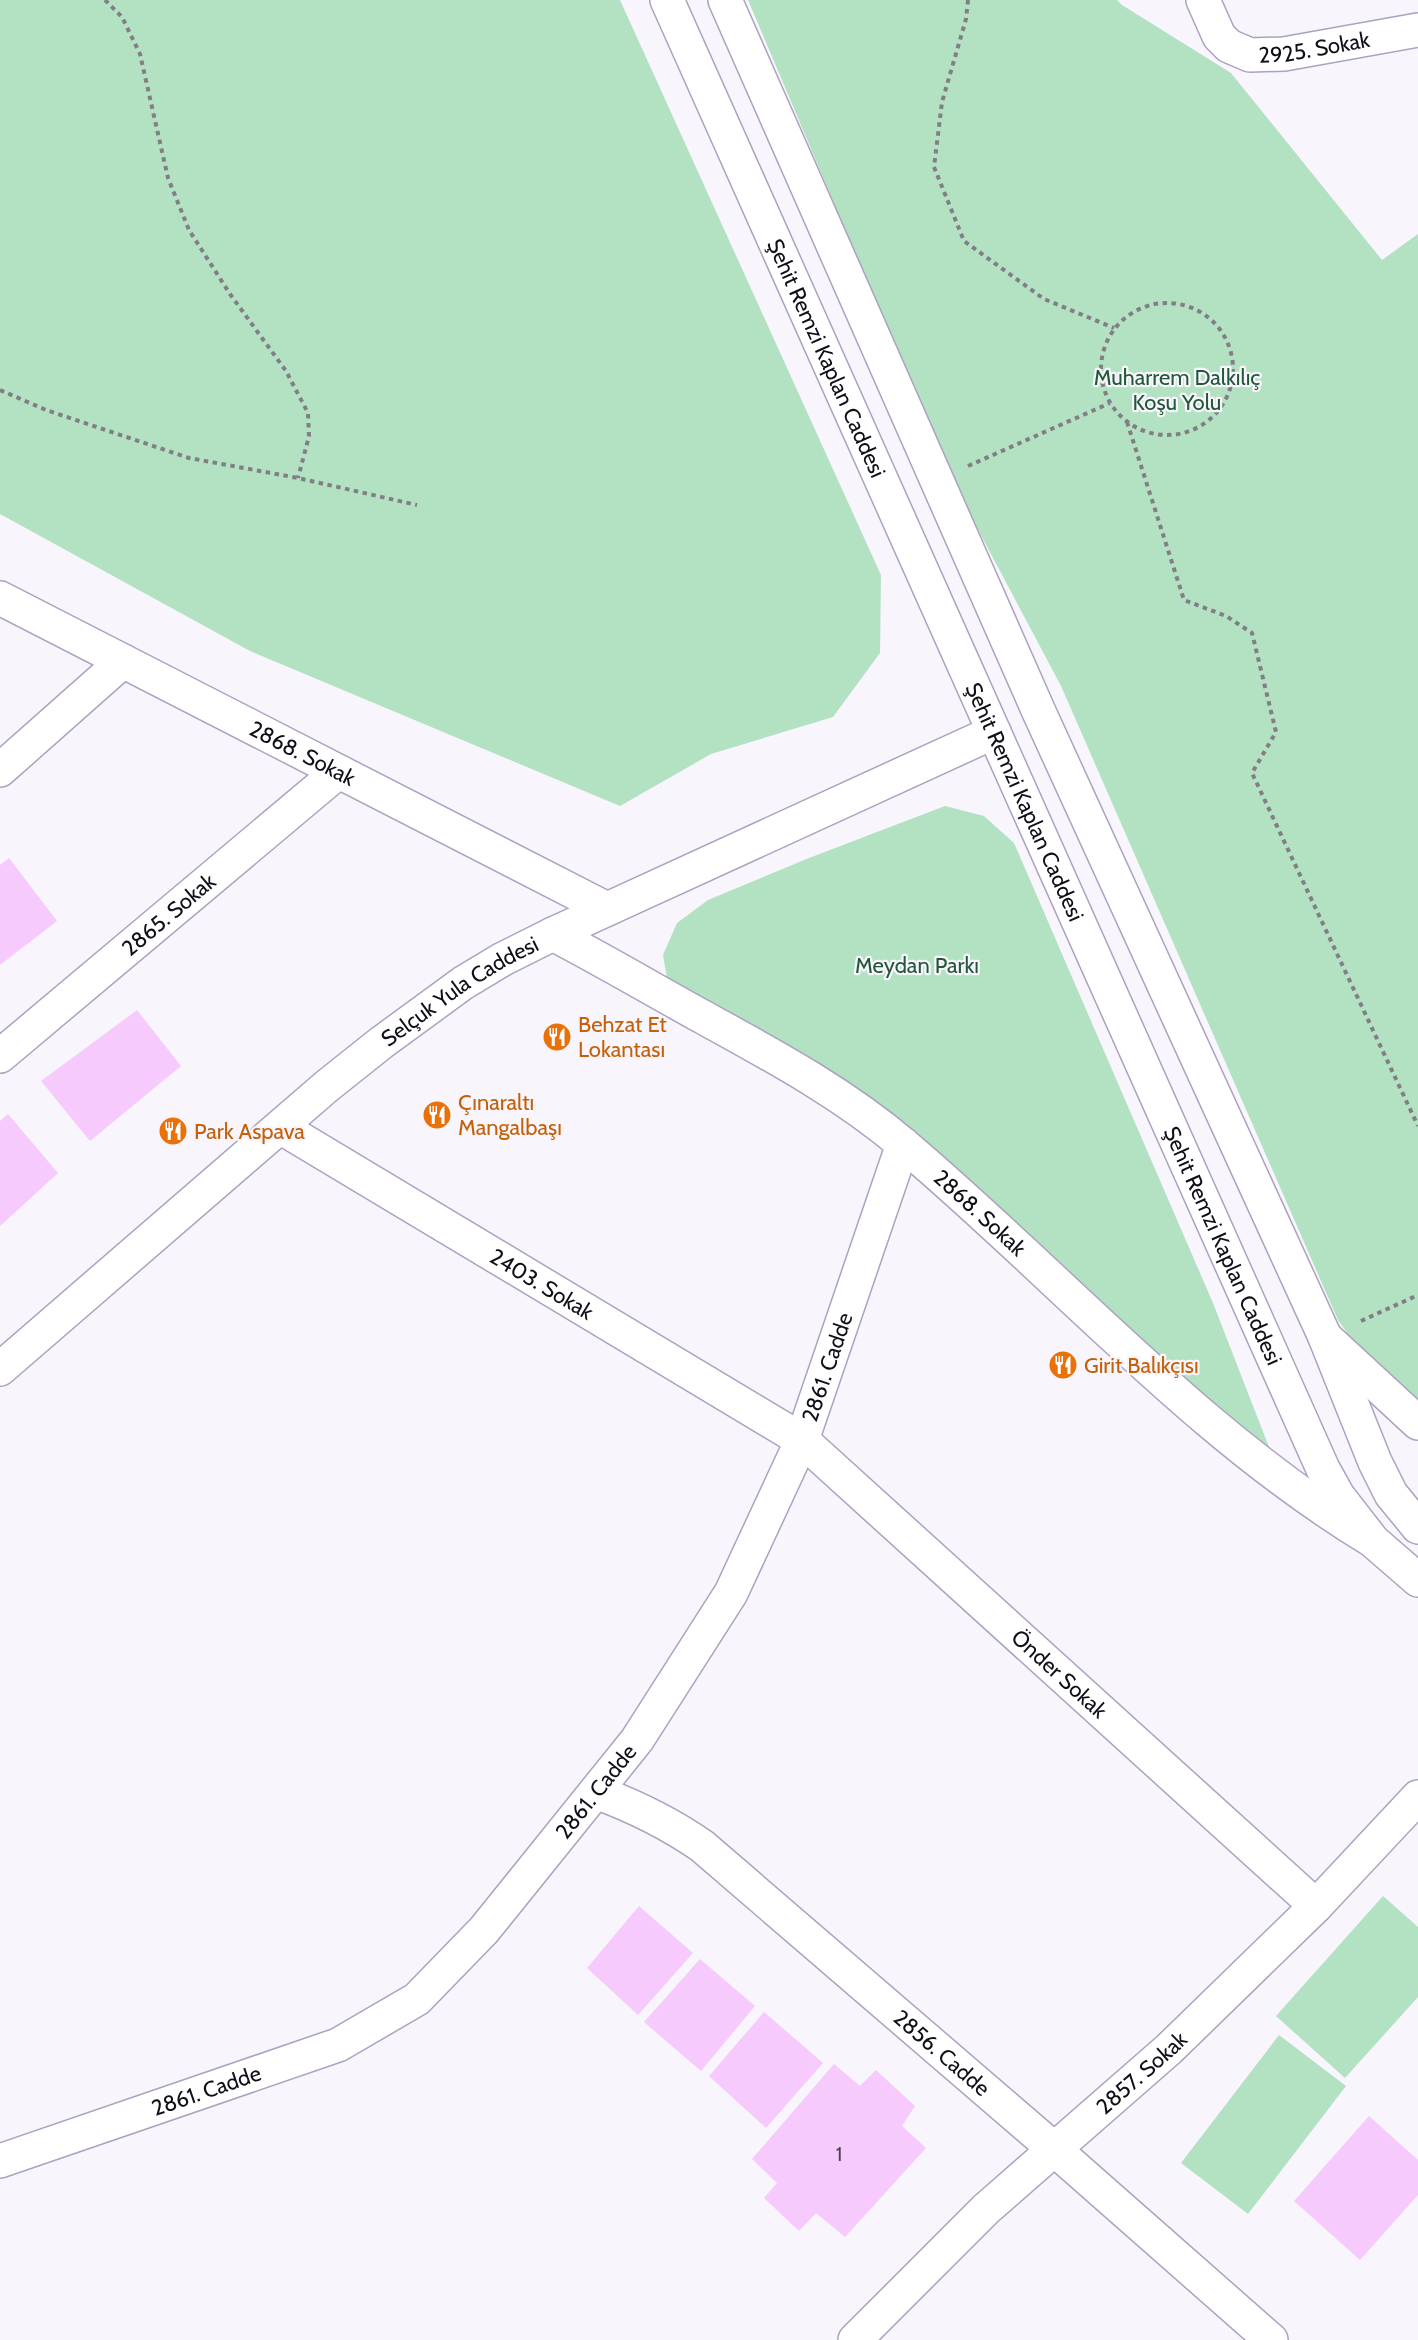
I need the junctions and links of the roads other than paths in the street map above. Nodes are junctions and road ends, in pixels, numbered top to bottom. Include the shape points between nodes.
1 (667, 0) edge
2 (725, 0) edge
3 (1203, 0) edge
4 (1418, 30) edge
5 (0, 598) edge
6 (123, 661) junction
7 (1039, 712) junction
8 (994, 732) junction
9 (0, 770) edge
10 (338, 772) junction
11 (607, 909) junction
12 (553, 934) junction
13 (0, 1056) edge
14 (282, 1128) junction
15 (903, 1144) junction
16 (1325, 1337) junction
17 (3, 1361) edge
18 (1418, 1423) edge
19 (802, 1440) junction
20 (1418, 1527) edge
21 (1372, 1541) junction
22 (1418, 1580) edge
23 (596, 1792) junction
24 (1418, 1797) edge
25 (1316, 1906) junction
26 (1054, 2149) junction
27 (0, 2161) edge
28 (855, 2340) edge
29 (1271, 2340) edge

1 - 8 street, Şehit Remzi Kaplan Caddesi
2 - 7 street
3 - 4 street, 2925. Sokak via 1220,36 1229,46 1250,55 1284,54
5 - 6 street, 2868. Sokak
6 - 9 street
6 - 10 street, 2868. Sokak
7 - 8 street, Selçuk Yula Caddesi
7 - 16 street
8 - 11 street, Selçuk Yula Caddesi
8 - 21 street, Şehit Remzi Kaplan Caddesi via 1323,1469
10 - 11 street, 2868. Sokak
10 - 13 street, 2865. Sokak
11 - 12 street, Selçuk Yula Caddesi
12 - 14 street, Selçuk Yula Caddesi via 463,983 424,1010 327,1086
12 - 15 street, 2868. Sokak via 791,1065
14 - 17 street, Selçuk Yula Caddesi
14 - 19 street, 2403. Sokak
15 - 19 street, 2861. Cadde
15 - 21 street, 2868. Sokak via 1218,1428
16 - 18 street
16 - 20 street via 1391,1494
19 - 23 street, 2861. Cadde via 731,1593 637,1740
19 - 25 street, Önder Sokak
21 - 22 street, Şehit Remzi Kaplan Caddesi
23 - 26 street, 2856. Cadde via 657,1818 702,1846
23 - 27 street, 2861. Cadde via 484,1930 417,1999 338,2045
24 - 25 street, 2857. Sokak
25 - 26 street, 2857. Sokak via 1169,2049
26 - 28 street, 2857. Sokak via 986,2209
26 - 29 street, 2856. Cadde

